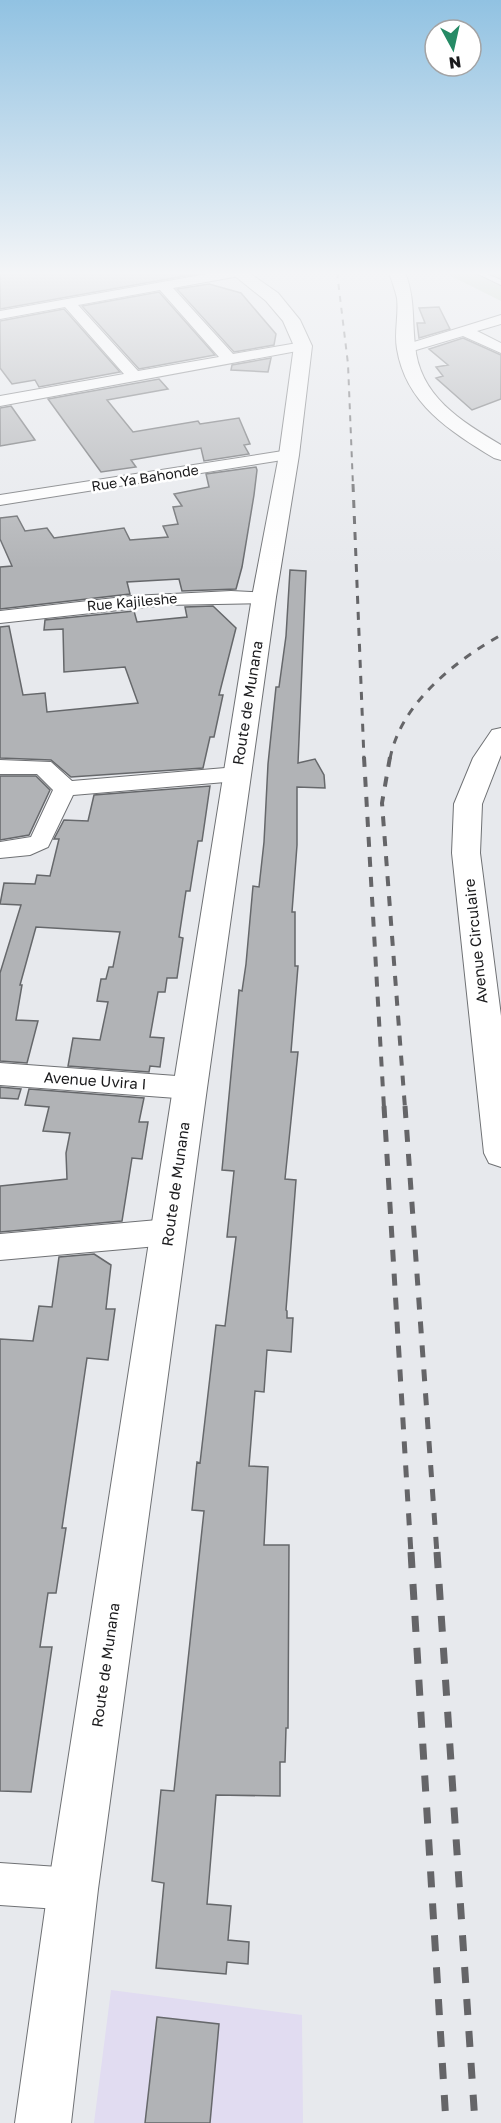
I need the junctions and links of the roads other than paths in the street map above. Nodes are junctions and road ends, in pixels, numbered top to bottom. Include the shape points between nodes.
1 (130, 371) edge
2 (166, 371) edge
3 (300, 371) edge
4 (412, 371) edge
5 (135, 377) junction
6 (0, 401) edge
7 (289, 454) junction
8 (501, 454) edge
9 (0, 500) edge
10 (264, 597) junction
11 (0, 617) edge
12 (501, 736) edge
13 (0, 767) edge
14 (237, 774) junction
15 (65, 787) junction
16 (0, 850) edge
17 (488, 937) edge
18 (0, 1074) edge
19 (190, 1088) junction
20 (501, 1153) edge
21 (169, 1232) junction
22 (0, 1247) edge
23 (0, 1884) edge
24 (74, 1889) junction
25 (43, 2123) edge

1 - 5 street
2 - 5 street
3 - 7 main road, Route de Munana
4 - 8 main road via 430,405
5 - 6 street
7 - 9 street, Rue Ya Bahonde
7 - 10 main road, Route de Munana
10 - 11 street, Rue Kajileshe via 210,595
10 - 14 main road, Route de Munana
12 - 17 main road, Avenue Circulaire via 486,758 468,804 466,853
13 - 15 street via 43,767
14 - 15 street
14 - 19 main road, Route de Munana
15 - 16 street via 40,842
17 - 20 main road, Avenue Circulaire
18 - 19 street, Avenue Uvira I
19 - 21 main road, Route de Munana
21 - 22 street
21 - 24 main road, Route de Munana
23 - 24 street
24 - 25 main road, Route de Munana

